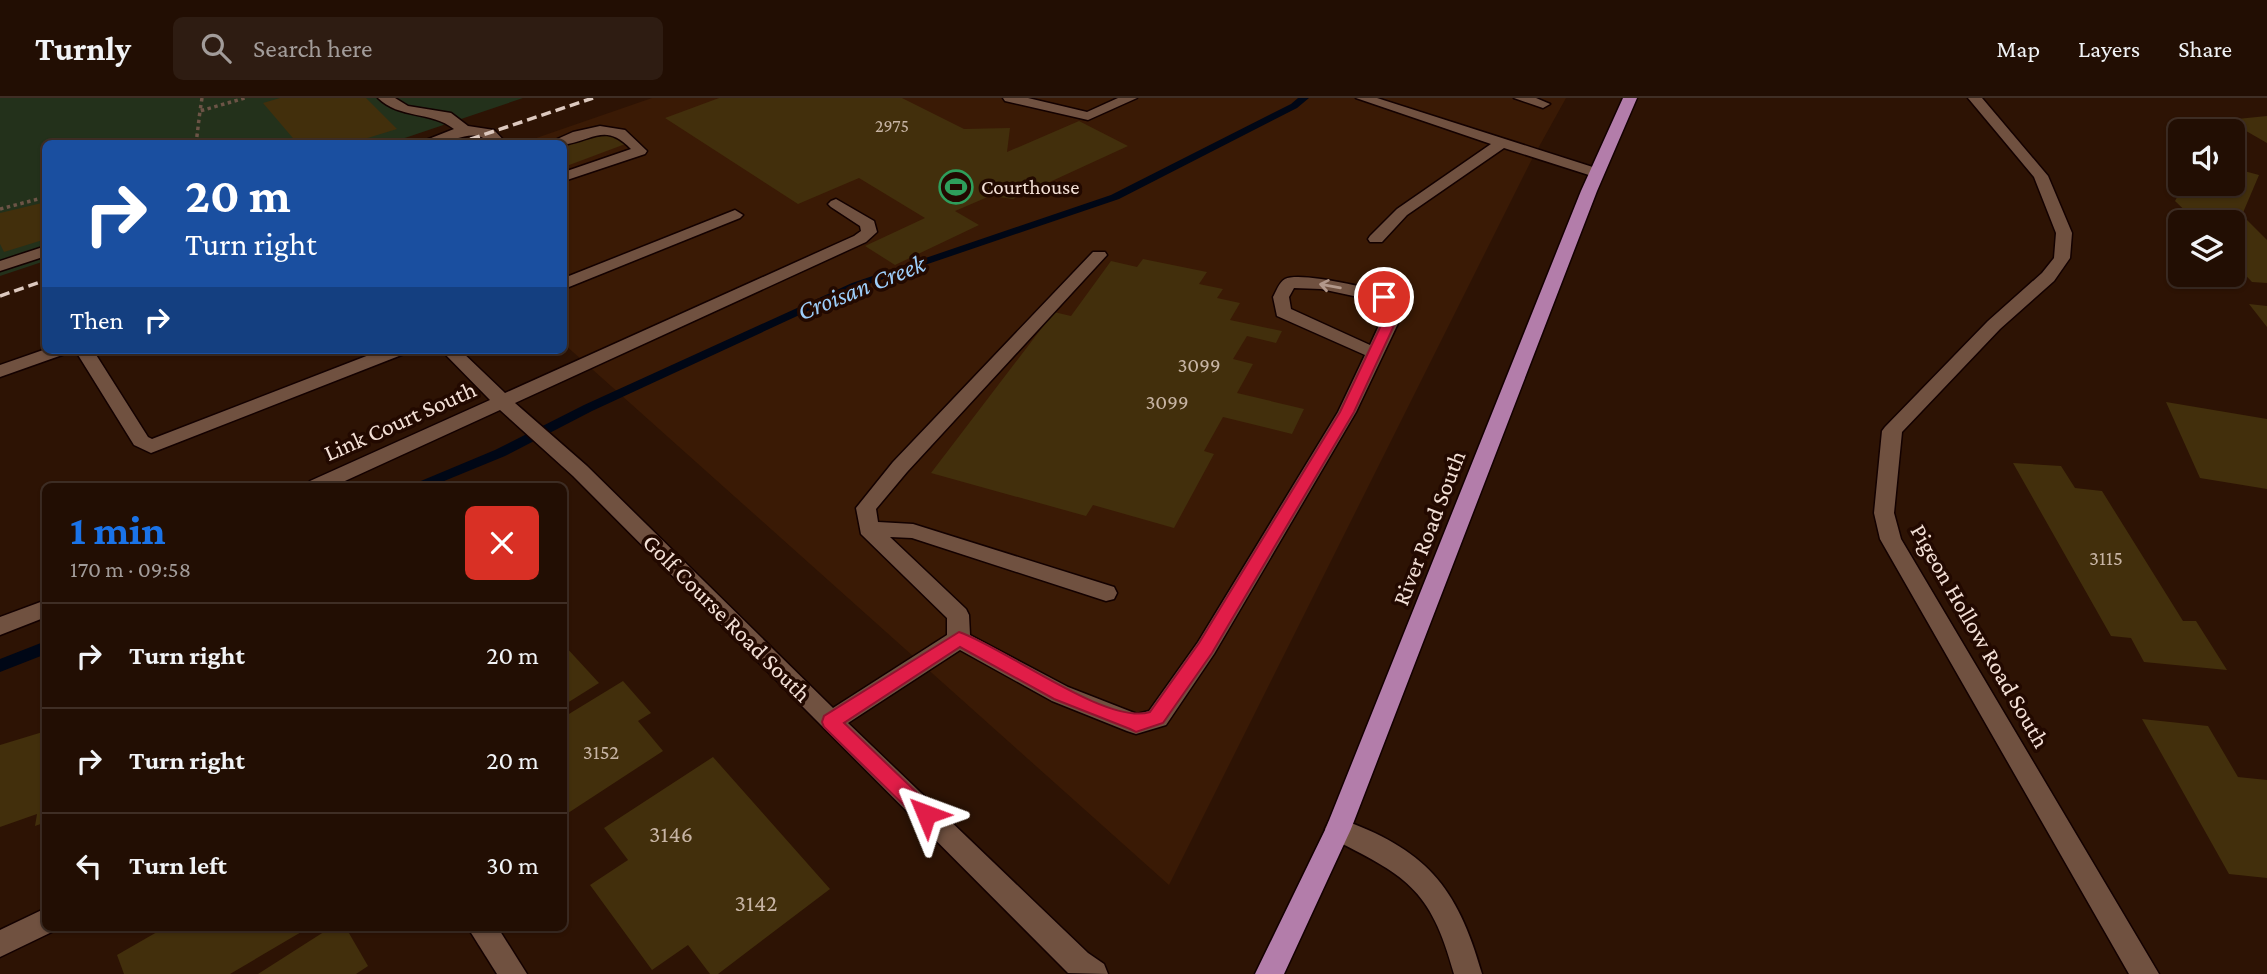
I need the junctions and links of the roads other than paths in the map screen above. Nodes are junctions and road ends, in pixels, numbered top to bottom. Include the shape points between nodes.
1 (385, 98) edge
2 (1010, 98) edge
3 (1130, 98) edge
4 (1521, 98) edge
5 (1630, 98) edge
6 (1975, 98) edge
7 (1371, 99) edge
8 (1543, 104) dead end
9 (464, 130) junction
10 (435, 140) edge
11 (496, 140) edge
12 (566, 140) edge
13 (1502, 143) junction
14 (1597, 173) junction
15 (567, 176) edge
16 (836, 204) dead end
17 (735, 215) dead end
18 (1376, 239) dead end
19 (42, 252) edge
20 (1099, 255) dead end
21 (0, 266) edge
22 (567, 283) edge
23 (1374, 353) junction
24 (48, 354) edge
25 (87, 354) edge
26 (388, 354) edge
27 (454, 354) edge
28 (0, 371) edge
29 (504, 403) junction
30 (324, 483) edge
31 (868, 529) junction
32 (1106, 593) dead end
33 (42, 610) edge
34 (0, 626) edge
35 (959, 639) junction
36 (831, 722) junction
37 (1338, 829) junction
38 (42, 923) edge
39 (484, 931) edge
40 (0, 944) edge
41 (1081, 970) edge
42 (513, 974) edge
43 (1269, 974) edge
44 (1468, 974) edge
45 (2145, 974) edge

1 - 9 street via 404,109 446,116
2 - 3 street via 1088,116
4 - 8 street
5 - 14 main road, River Road South
6 - 45 street, Pigeon Hollow Road South via 2041,176 2064,233 2062,258 1892,431 1884,513 1891,539
7 - 13 street
9 - 10 street
9 - 11 street via 489,132
12 - 15 street via 603,128 627,135 640,151
13 - 14 street
13 - 18 street via 1402,212
14 - 37 main road, River Road South
16 - 29 street, Link Court South via 868,224 869,232
17 - 22 street
19 - 21 street
20 - 31 street via 900,467 866,508
23 -> 23 street via 1392,317 1384,297 1321,284 1289,284 1281,298 1283,312
23 - 35 street via 1340,424 1206,648 1157,718 1136,724 1073,699
24 - 28 street
25 - 26 street via 141,441 151,447
27 - 29 street, Golf Course Road South
29 - 30 street, Link Court South
29 - 36 street, Golf Course Road South via 580,471
31 - 32 street via 913,531
31 - 35 street via 958,615
33 - 34 street
35 - 36 street
36 - 41 street, Golf Course Road South
37 - 43 main road, River Road South
37 - 44 street via 1422,876 1447,918
38 - 40 street
39 - 42 street

